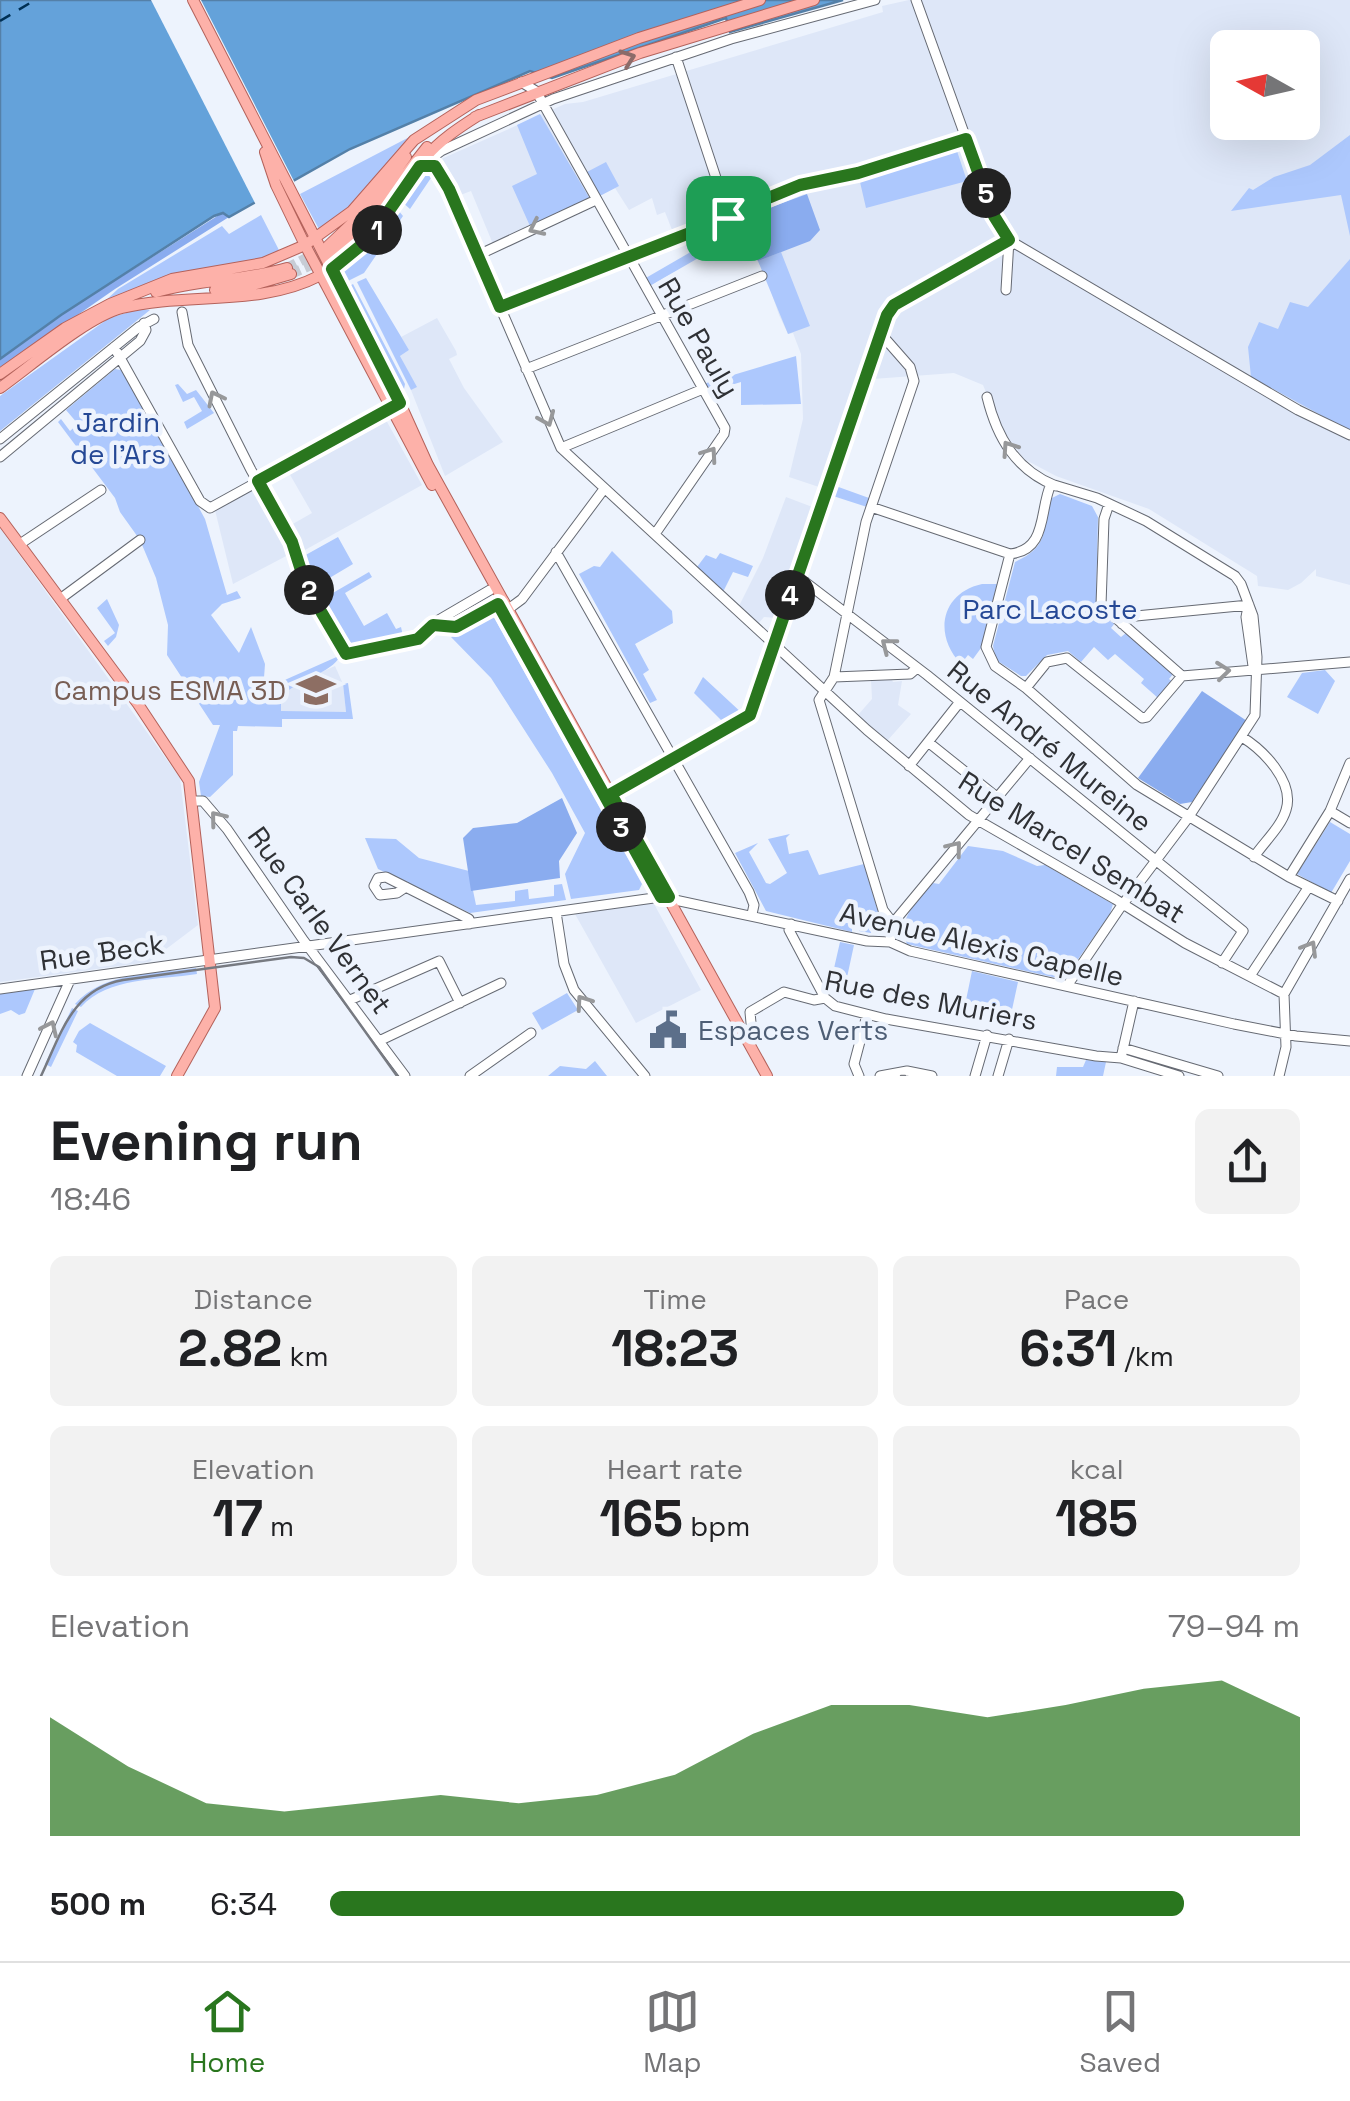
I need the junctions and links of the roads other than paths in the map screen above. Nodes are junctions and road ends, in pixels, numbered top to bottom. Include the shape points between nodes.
1 (190, 0) edge
2 (760, 0) edge
3 (814, 0) edge
4 (876, 0) edge
5 (916, 0) edge
6 (676, 57) junction
7 (540, 74) junction
8 (518, 81) junction
9 (536, 91) junction
10 (491, 93) junction
11 (542, 104) junction
12 (479, 115) junction
13 (474, 136) junction
14 (966, 139) junction
15 (420, 166) junction
16 (596, 200) junction
17 (734, 208) junction
18 (294, 210) junction
19 (316, 238) junction
20 (1009, 240) junction
21 (305, 245) junction
22 (476, 256) junction
23 (628, 257) junction
24 (332, 269) junction
25 (320, 275) junction
26 (762, 276) dead end
27 (1006, 290) dead end
28 (118, 301) junction
29 (141, 306) junction
30 (500, 307) junction
31 (182, 312) dead end
32 (660, 316) junction
33 (881, 334) junction
34 (114, 348) junction
35 (121, 357) junction
36 (526, 369) junction
37 (0, 374) edge
38 (0, 388) edge
39 (703, 388) junction
40 (987, 397) dead end
41 (395, 406) junction
42 (1350, 435) edge
43 (0, 439) edge
44 (561, 448) junction
45 (0, 457) edge
46 (258, 481) junction
47 (1051, 484) junction
48 (604, 489) junction
49 (101, 490) dead end
50 (1109, 504) junction
51 (871, 508) junction
52 (0, 518) edge
53 (655, 534) junction
54 (140, 540) dead end
55 (20, 544) junction
56 (556, 552) junction
57 (1010, 554) junction
58 (796, 575) junction
59 (490, 590) junction
60 (60, 599) junction
61 (1249, 605) junction
62 (503, 607) junction
63 (848, 613) junction
64 (1122, 624) junction
65 (433, 625) junction
66 (774, 643) junction
67 (1350, 662) edge
68 (917, 668) junction
69 (1254, 668) junction
70 (1182, 676) junction
71 (834, 677) junction
72 (1026, 688) junction
73 (828, 693) junction
74 (959, 703) junction
75 (1242, 737) junction
76 (928, 742) junction
77 (675, 758) junction
78 (1030, 758) junction
79 (1350, 764) edge
80 (909, 766) junction
81 (998, 798) junction
82 (610, 800) junction
83 (192, 801) junction
84 (1330, 811) junction
85 (1188, 818) junction
86 (978, 821) junction
87 (1350, 823) edge
88 (1254, 857) junction
89 (1155, 860) junction
90 (1288, 877) junction
91 (1350, 878) edge
92 (406, 887) dead end
93 (1308, 888) junction
94 (665, 897) junction
95 (1123, 904) junction
96 (1340, 906) junction
97 (556, 912) junction
98 (752, 914) junction
99 (893, 923) junction
100 (469, 924) junction
101 (790, 924) junction
102 (890, 942) junction
103 (309, 946) junction
104 (210, 959) junction
105 (1222, 963) junction
106 (1250, 976) junction
107 (70, 980) junction
108 (501, 983) dead end
109 (1067, 986) junction
110 (0, 989) edge
111 (1284, 994) junction
112 (826, 998) junction
113 (350, 1000) junction
114 (1134, 1001) junction
115 (460, 1002) junction
116 (867, 1015) junction
117 (751, 1023) dead end
118 (531, 1034) dead end
119 (1286, 1034) junction
120 (987, 1035) junction
121 (1008, 1039) junction
122 (380, 1040) junction
123 (1350, 1041) edge
124 (1122, 1053) junction
125 (1281, 1071) edge
126 (27, 1076) edge
127 (176, 1076) edge
128 (405, 1076) edge
129 (470, 1076) edge
130 (645, 1076) edge
131 (763, 1076) edge
132 (859, 1076) edge
133 (880, 1076) edge
134 (932, 1076) edge
135 (975, 1076) edge
136 (998, 1076) edge
137 (1180, 1076) edge
138 (1218, 1076) edge

1 - 18 main road
2 - 7 main road
9 -> 3 main road
4 - 6 street
5 - 14 street
6 - 11 street
6 - 17 street via 721,193
7 - 8 main road
7 - 9 street
8 - 9 street
8 - 10 main road
9 - 11 street, Rue Pauly
9 - 12 main road
9 - 13 street via 529,105
10 - 12 main road via 418,145 330,250 374,214 425,149
10 - 19 main road via 414,140 361,203
11 - 13 street
11 - 16 street, Rue Pauly
12 - 15 main road
13 - 15 street
14 - 17 street
14 - 20 street
15 - 22 street, Rue Marcel Sembat via 438,170
15 - 24 main road via 370,238
16 -> 22 street
16 - 23 street, Rue Pauly
17 - 23 street via 728,218
18 - 19 main road
18 - 21 main road
19 - 21 main road
19 - 24 main road
20 - 27 street
20 - 33 street via 894,305
20 - 42 street
21 - 25 main road
21 - 28 main road via 264,263 180,277
22 - 30 street, Rue Marcel Sembat
23 - 30 street
23 - 32 street, Rue Pauly
24 - 25 main road
24 - 41 main road
25 - 29 main road via 266,292
25 - 41 main road
26 - 32 street
28 - 29 main road via 183,284 289,271 253,285
28 - 37 main road
29 - 38 main road via 102,316
30 - 36 street, Rue Marcel Sembat
46 -> 31 street via 188,345
32 - 36 street
32 - 39 street, Rue Pauly
33 - 51 street via 914,381
33 - 58 street
34 - 35 street
34 - 35 street via 149,321
34 - 43 street
35 - 45 street
35 - 46 street via 200,501 212,507
36 -> 44 street, Rue Marcel Sembat
39 - 44 street
53 -> 39 street, Rue Pauly via 726,431
47 -> 40 street via 1013,456
41 - 46 street
41 - 59 main road
41 - 62 main road
44 - 48 street, Rue Marcel Sembat
46 - 65 street via 344,653 418,639
47 - 50 street
47 - 57 street via 1036,541
48 - 53 street, Rue Marcel Sembat
48 - 56 street
49 - 55 street
50 - 61 street via 1160,523 1237,573
50 - 64 street via 1100,599
51 - 57 street
51 - 63 street
52 - 55 main road
53 - 66 street, Rue Marcel Sembat
54 - 60 street
55 - 60 main road
56 - 62 street via 522,598
56 - 77 street
57 - 72 street via 987,654
58 - 63 street, Rue André Mureine
58 - 66 street
59 - 62 main road
59 - 65 street
60 - 83 main road via 186,772
61 - 64 street via 1136,616
61 - 69 street
62 - 65 street via 456,627
62 - 82 main road
62 - 82 main road
68 -> 63 street, Rue André Mureine
63 - 71 street
64 - 70 street
66 - 73 street, Rue Marcel Sembat
66 - 77 street via 750,715
67 - 69 street
68 - 71 street via 910,674
68 - 74 street, Rue André Mureine
70 -> 69 street
69 - 75 street via 1256,704
70 - 72 street via 1142,718 1068,658 1047,662
71 - 73 street
72 - 85 street via 1137,785
73 - 80 street, Rue Marcel Sembat
73 - 99 street via 819,700 882,907
74 - 76 street
74 - 78 street, Rue André Mureine
75 - 85 street
75 - 88 street via 1258,747 1287,796 1282,818
76 - 80 street
76 - 81 street
77 - 82 street
77 - 98 street via 749,892
78 - 81 street
78 - 89 street, Rue André Mureine
79 - 84 street
80 - 86 street, Rue Marcel Sembat
81 - 86 street
82 - 94 main road
103 -> 83 street, Rue Carle Vernet via 203,801
83 - 104 main road
84 - 87 street
84 - 90 street
85 - 88 street
85 - 89 street
86 - 95 street, Rue Marcel Sembat
99 -> 86 street
88 - 90 street
89 - 95 street
89 - 105 street, Rue André Mureine via 1243,931
90 - 93 street
91 - 96 street
92 - 100 street
93 - 96 street
93 - 106 street
94 - 97 street, Avenue Alexis Capelle
94 - 98 street, Avenue Alexis Capelle
94 - 131 main road
95 - 105 street, Rue Marcel Sembat
95 - 109 street
111 -> 96 street
97 - 100 street, Avenue Alexis Capelle
130 -> 97 street via 574,990
98 - 101 street, Avenue Alexis Capelle
99 - 102 street
100 - 103 street, Rue Beck
101 - 102 street, Avenue Alexis Capelle
101 - 112 street
102 - 109 street, Avenue Alexis Capelle
103 - 104 street, Rue Beck
103 - 113 street, Rue Carle Vernet
104 - 107 street, Rue Beck
104 - 127 main road via 215,1008
105 - 106 street, Rue Marcel Sembat
106 - 111 street, Rue Marcel Sembat
107 - 110 street, Rue Beck
126 -> 107 street
108 - 115 street
109 - 114 street, Avenue Alexis Capelle
111 - 119 street
112 - 116 street, Rue des Muriers
112 - 117 street, Rue des Muriers via 781,992 750,1012
113 - 115 street via 439,960
113 - 122 street, Rue Carle Vernet
114 - 119 street, Avenue Alexis Capelle
114 - 124 street
115 - 122 street
116 - 120 street, Rue des Muriers
116 - 132 street via 854,1064
118 - 129 street
119 - 123 street, Avenue Alexis Capelle
119 - 125 street
120 - 121 street, Rue des Muriers
120 - 135 street
121 - 124 street, Rue des Muriers via 1096,1056
121 - 136 street
122 - 128 street, Rue Carle Vernet
124 - 137 street, Rue des Muriers
124 - 138 street, Rue des Muriers
133 - 134 street

